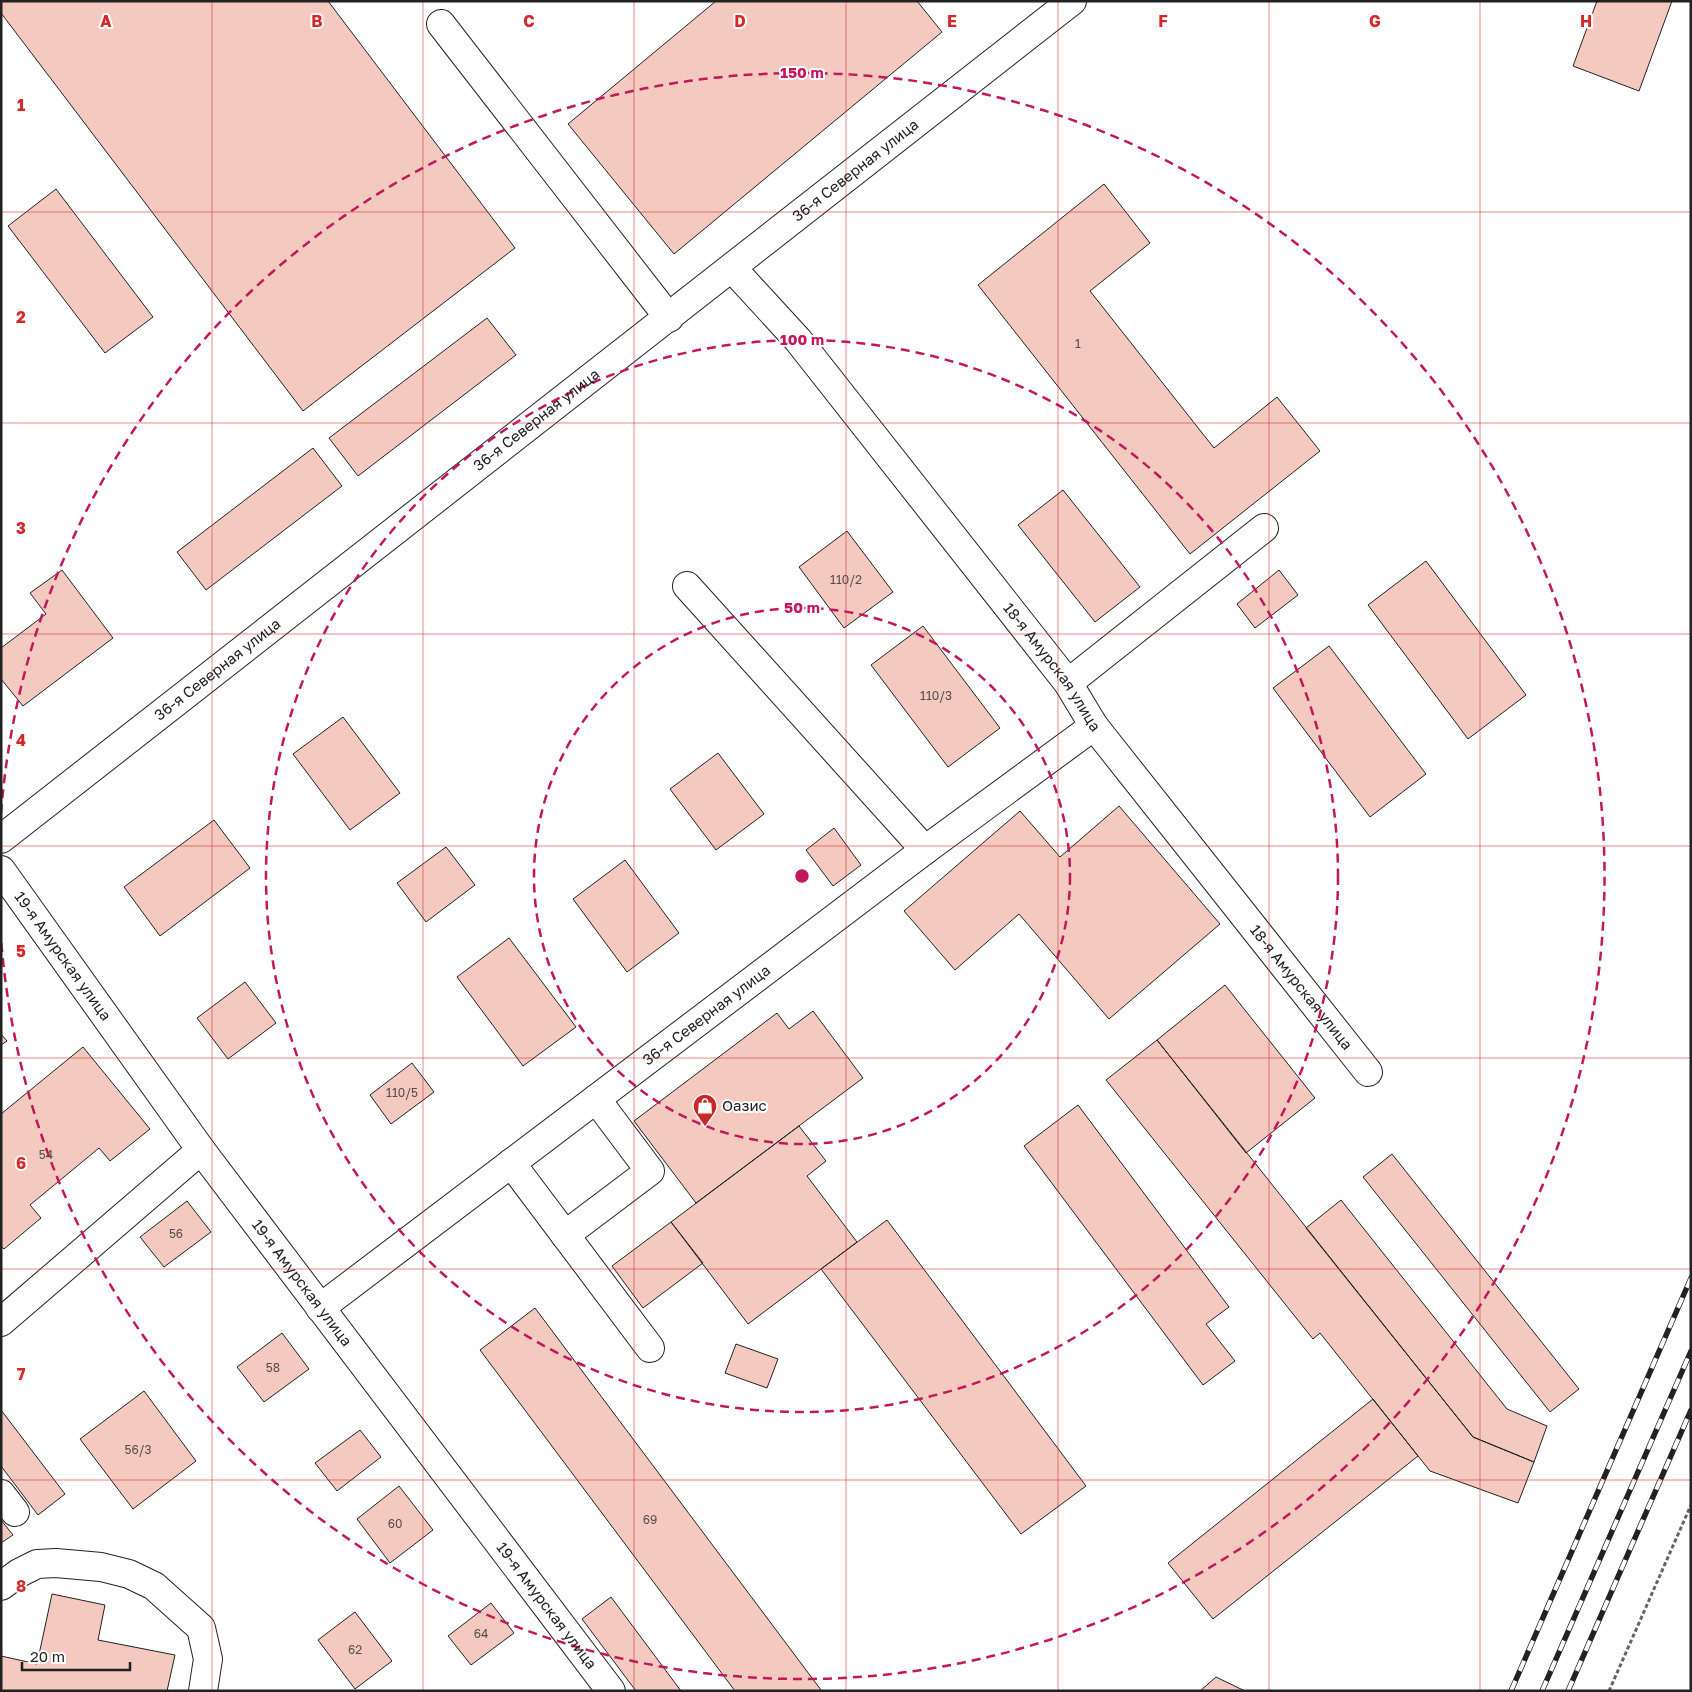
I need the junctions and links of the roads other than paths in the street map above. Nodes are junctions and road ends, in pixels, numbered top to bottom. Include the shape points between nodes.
1 (1072, 1) edge
2 (441, 24) dead end
3 (732, 268) junction
4 (669, 318) junction
5 (1264, 528) dead end
6 (687, 586) dead end
7 (1068, 682) junction
8 (1094, 726) junction
9 (1, 839) edge
10 (926, 850) junction
11 (1, 870) edge
12 (1368, 1072) dead end
13 (596, 1099) junction
14 (201, 1150) junction
15 (511, 1163) junction
16 (565, 1235) junction
17 (320, 1308) junction
18 (1, 1322) edge
19 (650, 1348) dead end
20 (1, 1586) edge
21 (203, 1691) edge
22 (611, 1691) edge

1 - 3 street, 36-я Северная улица
2 - 4 street
3 - 4 street, 36-я Северная улица
3 - 7 street, 18-я Амурская улица via 798,340
4 - 9 street, 36-я Северная улица
5 - 7 street
6 - 10 street
7 - 8 street, 18-я Амурская улица
8 - 10 street, 36-я Северная улица
8 - 12 street, 18-я Амурская улица
10 - 13 street, 36-я Северная улица
11 - 14 street, 19-я Амурская улица
13 - 15 street, 36-я Северная улица
13 - 16 street via 650,1171
14 - 17 street, 19-я Амурская улица
14 - 18 street
15 - 16 street
15 - 17 street, 36-я Северная улица
16 - 19 street
17 - 22 street, 19-я Амурская улица
20 - 21 street via 37,1564 56,1562 101,1566 154,1586 201,1628 208,1659

